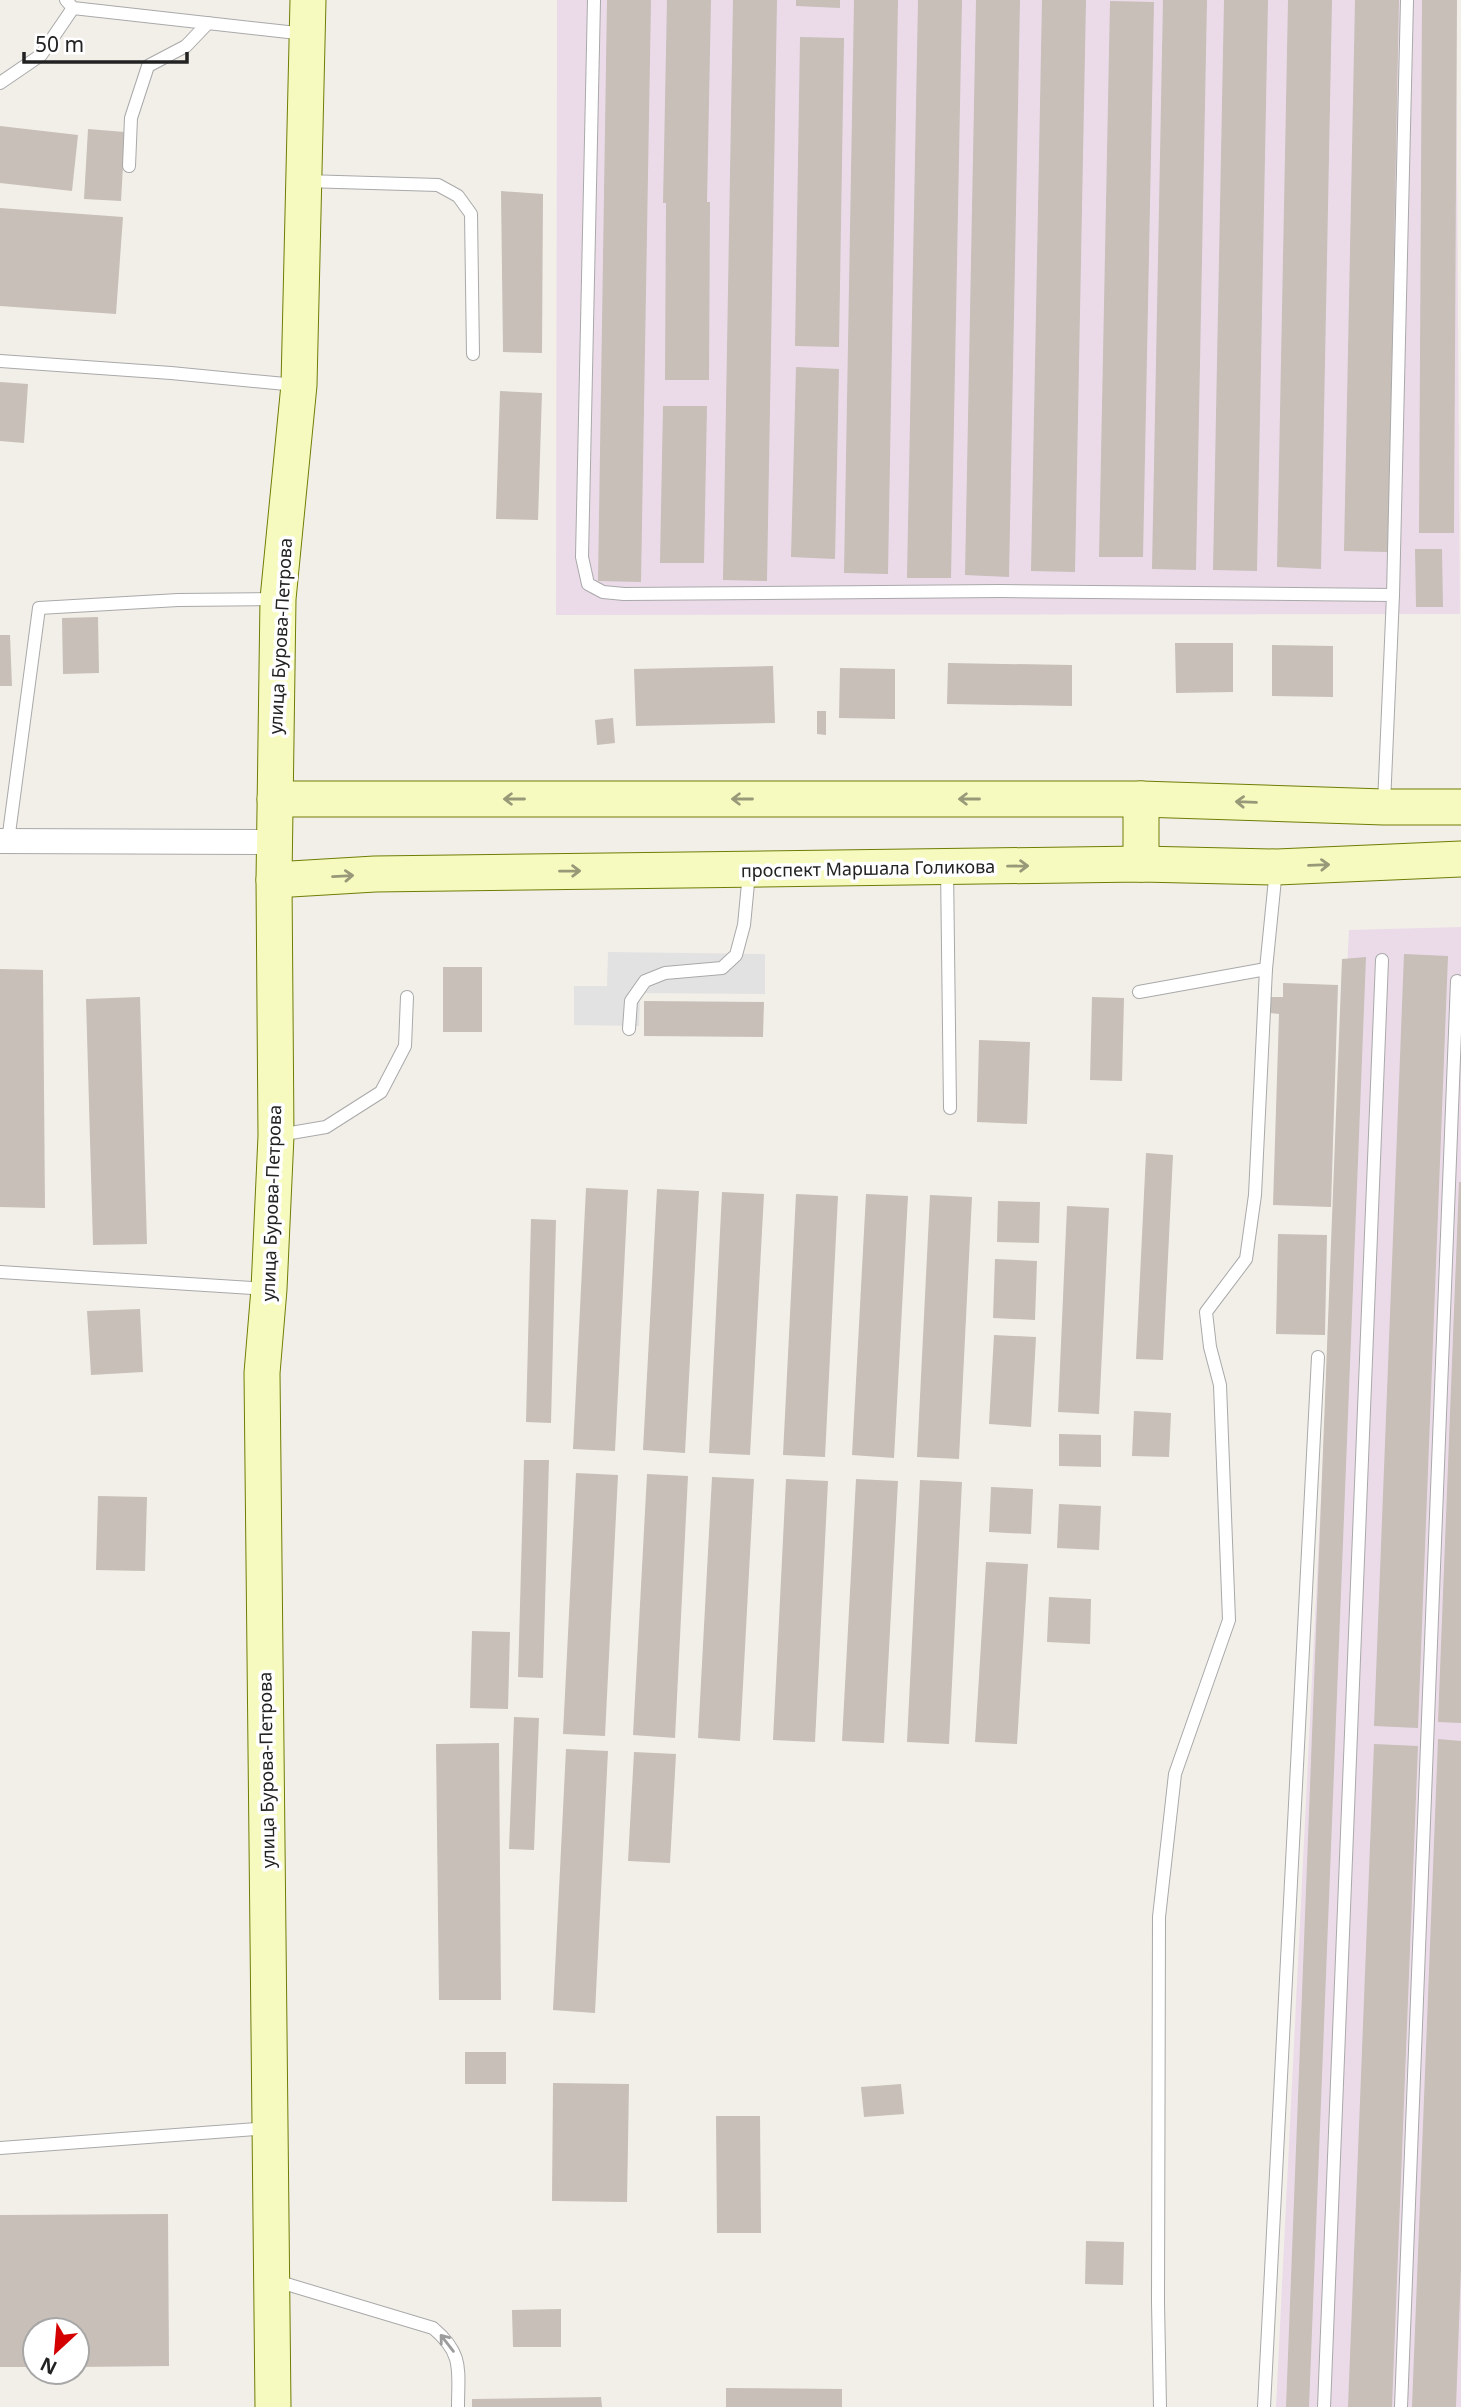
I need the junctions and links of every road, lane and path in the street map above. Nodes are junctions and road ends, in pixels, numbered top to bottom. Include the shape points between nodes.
1 (594, 0) edge
2 (1407, 0) edge
3 (69, 4) edge
4 (307, 17) edge
5 (208, 23) junction
6 (0, 83) edge
7 (129, 166) dead end
8 (305, 181) junction
9 (473, 354) dead end
10 (0, 362) edge
11 (299, 385) junction
12 (1393, 595) junction
13 (278, 599) junction
14 (275, 799) junction
15 (1141, 799) junction
16 (1384, 807) junction
17 (1461, 807) edge
18 (4, 841) edge
19 (275, 842) junction
20 (1461, 859) edge
21 (1141, 864) junction
22 (947, 867) junction
23 (1277, 867) junction
24 (749, 869) junction
25 (274, 880) junction
26 (1382, 960) dead end
27 (1266, 969) junction
28 (1457, 981) dead end
29 (1139, 992) dead end
30 (407, 997) dead end
31 (629, 1029) dead end
32 (950, 1108) dead end
33 (275, 1136) junction
34 (0, 1272) edge
35 (269, 1289) junction
36 (1318, 1357) dead end
37 (271, 2127) junction
38 (0, 2148) edge
39 (272, 2280) junction
40 (273, 2407) edge
41 (458, 2407) edge
42 (1160, 2407) edge
43 (1264, 2407) edge
44 (1324, 2407) edge
45 (1401, 2407) edge

1 - 12 lane via 582,557 588,583 603,592 624,594
2 - 12 lane
3 - 5 lane
3 - 6 lane via 41,55
4 - 5 lane
4 - 8 main road, улица Бурова-Петрова
5 - 7 lane via 186,46 148,66 131,118
8 - 9 lane via 438,185 458,196 471,214
8 - 11 main road, улица Бурова-Петрова
10 - 11 lane
11 - 13 main road, улица Бурова-Петрова
12 - 16 lane
13 - 14 main road, улица Бурова-Петрова
13 - 18 lane via 39,608
15 -> 14 main road
14 - 19 main road, улица Бурова-Петрова
16 -> 15 main road
15 - 21 main road
16 - 17 main road
18 - 19 street
19 - 25 main road, улица Бурова-Петрова
23 -> 20 main road, проспект Маршала Голикова
22 -> 21 main road, проспект Маршала Голикова
21 - 23 main road, проспект Маршала Голикова
22 - 24 main road, проспект Маршала Голикова
22 - 32 lane
23 - 27 lane
25 -> 24 main road, проспект Маршала Голикова via 376,874
24 - 31 lane via 736,955 722,968 666,973 645,981 631,1001
25 - 33 main road, улица Бурова-Петрова
26 - 44 lane
27 - 29 lane
27 - 42 lane via 1256,1172 1245,1259 1206,1312 1220,1385 1229,1620 1175,1774 1159,1917
28 - 45 lane
30 - 33 lane via 405,1046 381,1092 326,1127
33 - 35 main road, улица Бурова-Петрова
34 - 35 lane
35 - 37 main road, улица Бурова-Петрова via 261,1373
36 - 43 lane
37 - 38 lane
37 - 39 main road, улица Бурова-Петрова
39 - 40 main road, улица Бурова-Петрова
41 -> 39 lane via 458,2361 449,2342 433,2328

